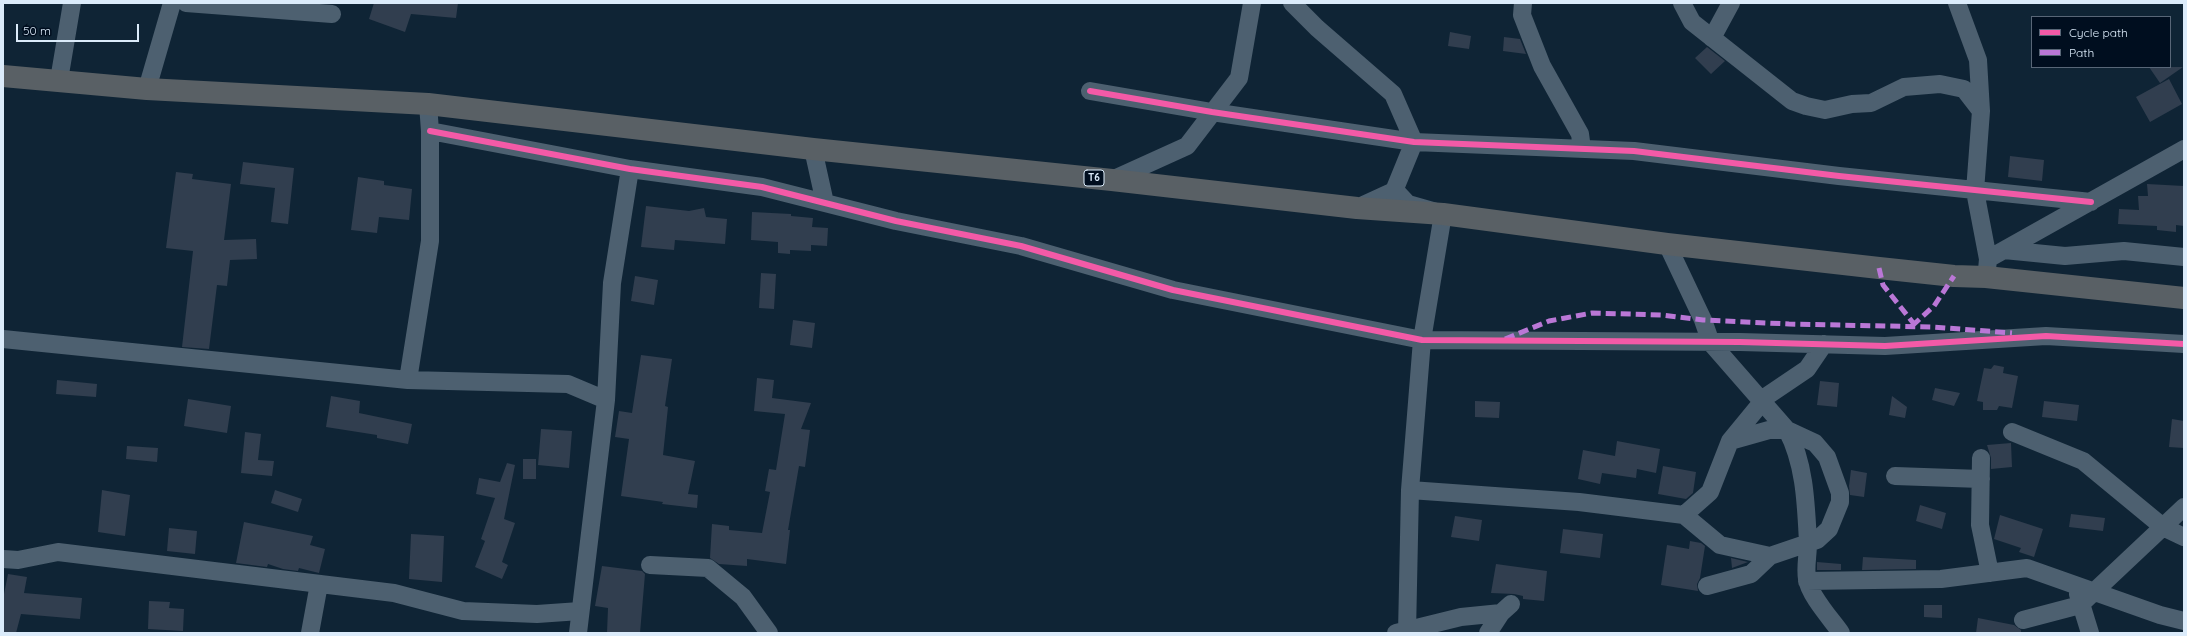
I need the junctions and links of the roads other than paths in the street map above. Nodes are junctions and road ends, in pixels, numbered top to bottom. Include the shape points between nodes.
1 (72, 3) edge
2 (172, 3) edge
3 (186, 3) edge
4 (1252, 3) edge
5 (1292, 3) edge
6 (1523, 3) edge
7 (1682, 3) edge
8 (1731, 3) edge
9 (1957, 3) edge
10 (332, 14) dead end
11 (1712, 38) junction
12 (3, 76) edge
13 (59, 80) junction
14 (147, 89) junction
15 (1090, 91) dead end
16 (428, 104) junction
17 (1212, 112) junction
18 (1981, 112) junction
19 (430, 131) junction
20 (1414, 142) junction
21 (813, 149) junction
22 (1582, 149) junction
23 (2184, 149) edge
24 (630, 169) junction
25 (1112, 180) junction
26 (1395, 190) junction
27 (1975, 191) junction
28 (2091, 202) junction
29 (825, 203) junction
30 (1357, 208) junction
31 (1443, 214) junction
32 (1667, 244) junction
33 (2004, 250) junction
34 (2184, 257) edge
35 (1987, 268) junction
36 (2184, 298) edge
37 (3, 339) edge
38 (1422, 340) junction
39 (1712, 343) junction
40 (1824, 344) junction
41 (2184, 344) edge
42 (408, 380) junction
43 (606, 400) junction
44 (1762, 403) junction
45 (1787, 430) junction
46 (2012, 432) dead end
47 (1730, 442) junction
48 (1981, 458) dead end
49 (1895, 476) dead end
50 (1981, 479) junction
51 (1410, 490) junction
52 (2184, 507) edge
53 (1684, 515) junction
54 (2163, 527) junction
55 (2184, 537) edge
56 (1808, 544) junction
57 (1770, 556) junction
58 (3, 559) edge
59 (650, 565) dead end
60 (1990, 573) junction
61 (1807, 580) junction
62 (319, 584) junction
63 (2076, 585) junction
64 (1707, 586) dead end
65 (2095, 592) junction
66 (2080, 605) junction
67 (580, 611) junction
68 (2023, 620) dead end
69 (2184, 621) edge
70 (1403, 632) edge
71 (310, 633) edge
72 (578, 633) edge
73 (769, 633) edge
74 (1488, 633) edge
75 (1842, 633) edge
76 (2090, 633) edge

1 - 13 street
2 - 14 street
3 - 10 street
4 - 17 street via 1239,78
5 - 20 street via 1393,94
6 - 22 street via 1522,15 1542,66 1580,134
7 - 11 street via 1692,22
8 - 11 street
9 - 18 street via 1978,60
11 - 18 street via 1792,101 1806,106 1825,110 1871,103 1904,88 1940,84 1964,89
12 - 13 highway, T6
13 - 14 highway, T6
14 - 16 highway, T6
15 - 17 street
16 - 19 street
16 - 21 highway, T6
17 - 20 street
17 - 25 street via 1187,146
18 - 27 street
19 - 24 street
19 - 42 street via 430,241
20 - 22 street
20 - 26 street
21 - 25 highway, T6
21 - 29 street
22 - 27 street via 1634,151
23 - 28 street
24 - 29 street via 762,187
24 - 43 street via 612,283
25 - 30 highway, T6
26 - 30 street
26 - 31 street via 1408,204
27 - 28 street
27 - 35 street
28 - 33 street
29 - 38 street via 896,221 1021,246 1173,290
30 - 31 highway, T6
31 - 32 highway, T6
31 - 38 street
32 - 35 highway, T6 via 1954,276
32 - 39 street
33 - 34 street via 2065,256 2124,251
33 - 35 street
35 - 36 highway, T6
37 - 42 street
38 - 39 street
38 - 51 street
39 - 40 street
39 - 44 street
40 - 41 street via 1885,346 2046,336
40 - 44 street via 1807,369 1767,396
42 - 43 street via 568,384
43 - 67 street
44 - 45 street
44 - 47 street
45 - 47 street via 1768,430
45 - 56 street via 1798,452 1803,479
45 - 56 street via 1815,443 1821,449 1832,469 1840,493 1840,502 1829,529 1820,538
46 - 54 street via 2083,461
47 - 53 street via 1710,492
48 - 50 street
49 - 50 street
50 - 60 street via 1980,525
51 - 53 street via 1579,502
51 - 70 street
52 - 54 street
53 - 57 street via 1720,545
54 - 55 street
54 - 65 street
56 - 57 street
56 - 61 street
57 - 64 street via 1751,574
58 - 62 street via 18,560 58,552
59 - 73 street via 708,568 743,597
60 - 61 street via 1941,579
60 - 63 street via 2027,568
61 - 75 street
62 - 67 street via 394,593 463,611 537,614
62 - 71 street
63 - 65 street
63 - 66 street
65 - 66 street
65 - 69 street
66 - 68 street
66 - 76 street
67 - 72 street
70 - 74 street via 1506,609

